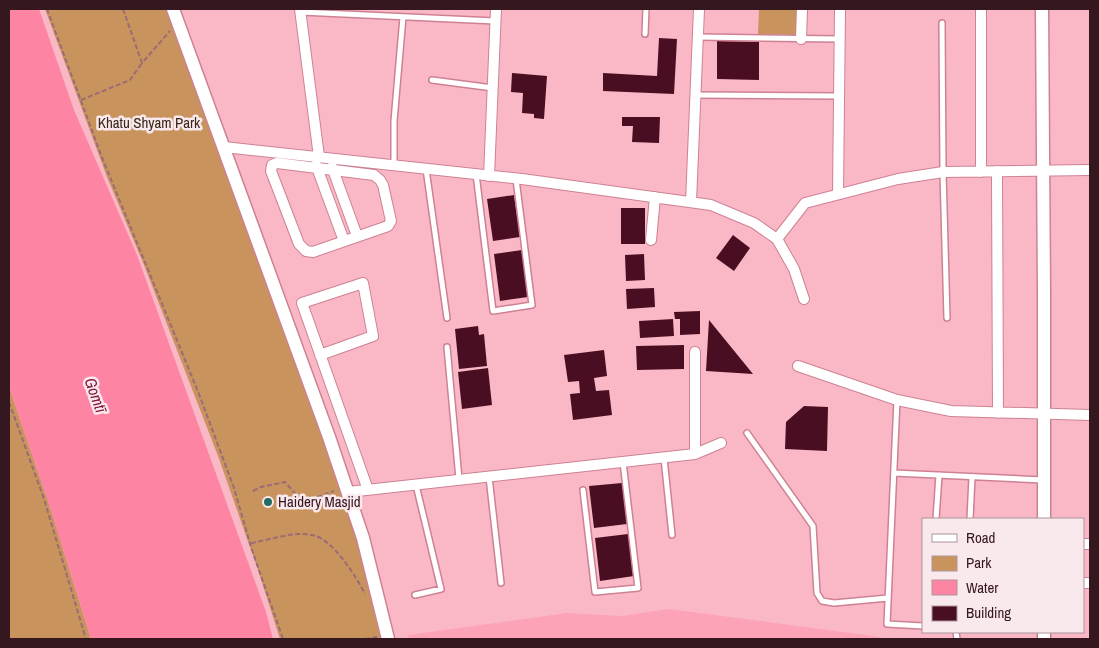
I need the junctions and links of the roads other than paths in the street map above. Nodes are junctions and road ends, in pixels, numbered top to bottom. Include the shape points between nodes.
1 (173, 9) edge
2 (496, 9) edge
3 (646, 9) edge
4 (699, 9) edge
5 (802, 9) edge
6 (840, 9) edge
7 (981, 9) edge
8 (1042, 9) edge
9 (300, 10) edge
10 (403, 17) junction
11 (496, 22) junction
12 (942, 23) dead end
13 (644, 34) dead end
14 (698, 37) junction
15 (801, 39) junction
16 (840, 40) junction
17 (432, 80) dead end
18 (493, 88) junction
19 (696, 95) junction
20 (839, 96) junction
21 (224, 147) junction
22 (320, 157) junction
23 (394, 165) junction
24 (318, 168) junction
25 (426, 169) junction
26 (1043, 170) junction
27 (1090, 170) edge
28 (333, 171) junction
29 (997, 171) junction
30 (943, 172) junction
31 (981, 172) junction
32 (476, 174) junction
33 (489, 176) junction
34 (516, 178) junction
35 (838, 194) junction
36 (654, 197) junction
37 (691, 202) junction
38 (357, 236) junction
39 (777, 239) junction
40 (651, 240) dead end
41 (344, 241) junction
42 (804, 299) dead end
43 (447, 318) dead end
44 (947, 318) dead end
45 (447, 346) dead end
46 (695, 352) dead end
47 (320, 355) junction
48 (798, 366) dead end
49 (897, 400) junction
50 (998, 413) junction
51 (1044, 415) junction
52 (1090, 415) edge
53 (747, 433) dead end
54 (721, 443) dead end
55 (695, 454) junction
56 (664, 457) junction
57 (623, 462) junction
58 (894, 473) junction
59 (939, 475) junction
60 (489, 476) junction
61 (972, 477) junction
62 (459, 480) junction
63 (1044, 480) junction
64 (416, 485) junction
65 (347, 489) junction
66 (368, 490) junction
67 (583, 490) dead end
68 (936, 518) edge
69 (970, 518) edge
70 (1044, 518) edge
71 (672, 536) dead end
72 (501, 583) dead end
73 (415, 595) dead end
74 (888, 598) junction
75 (922, 626) edge
76 (388, 639) edge

1 - 21 street
2 - 11 street
3 - 13 lane
4 - 14 street
5 - 15 street
6 - 16 street
7 - 31 street
8 - 26 street
9 - 10 lane
9 - 22 street
10 - 11 lane
10 - 23 lane via 394,121
11 - 18 street
12 - 30 lane
14 - 15 lane
14 - 19 street
15 - 16 lane
16 - 20 street
17 - 18 lane
18 - 33 street
19 - 20 lane
19 - 37 street
20 - 35 street
21 - 22 street
21 - 65 street
22 - 23 street
22 - 24 street
22 - 28 street
23 - 25 street
24 - 28 street
24 - 41 street
24 - 41 street via 277,163 272,165 271,171 299,244 306,251 313,252
25 - 32 street
25 - 43 lane
26 - 27 street
26 - 29 street
26 - 51 street
28 - 38 street
28 - 38 street via 374,175 383,184 391,221 388,226
29 - 31 street
29 - 50 street
30 - 31 street
30 - 35 street
30 - 44 lane
32 - 33 street
32 - 34 lane via 493,311 532,305
33 - 34 street
34 - 36 street
35 - 39 street via 806,203
36 - 37 street
36 - 40 street
37 - 39 street via 711,205 754,223
38 - 41 street
39 - 42 street via 794,269
45 - 62 lane
46 - 55 street
47 - 47 street via 302,303 363,284 373,336
47 - 66 street
48 - 49 street
49 - 50 street via 951,412
49 - 58 lane
50 - 51 street
51 - 52 street
51 - 63 street
53 - 74 lane via 813,526 817,593 822,601 834,603
54 - 55 street
55 - 56 street
56 - 57 street
56 - 71 lane
57 - 60 street
57 - 67 lane via 638,588 595,592
58 - 59 lane
58 - 74 lane
59 - 61 lane
59 - 68 lane
60 - 62 street
60 - 72 lane
61 - 63 lane
61 - 69 lane
62 - 64 street
63 - 70 street
64 - 66 street
64 - 73 lane via 441,589
65 - 66 street
65 - 76 street via 363,538
74 - 75 lane via 887,624

